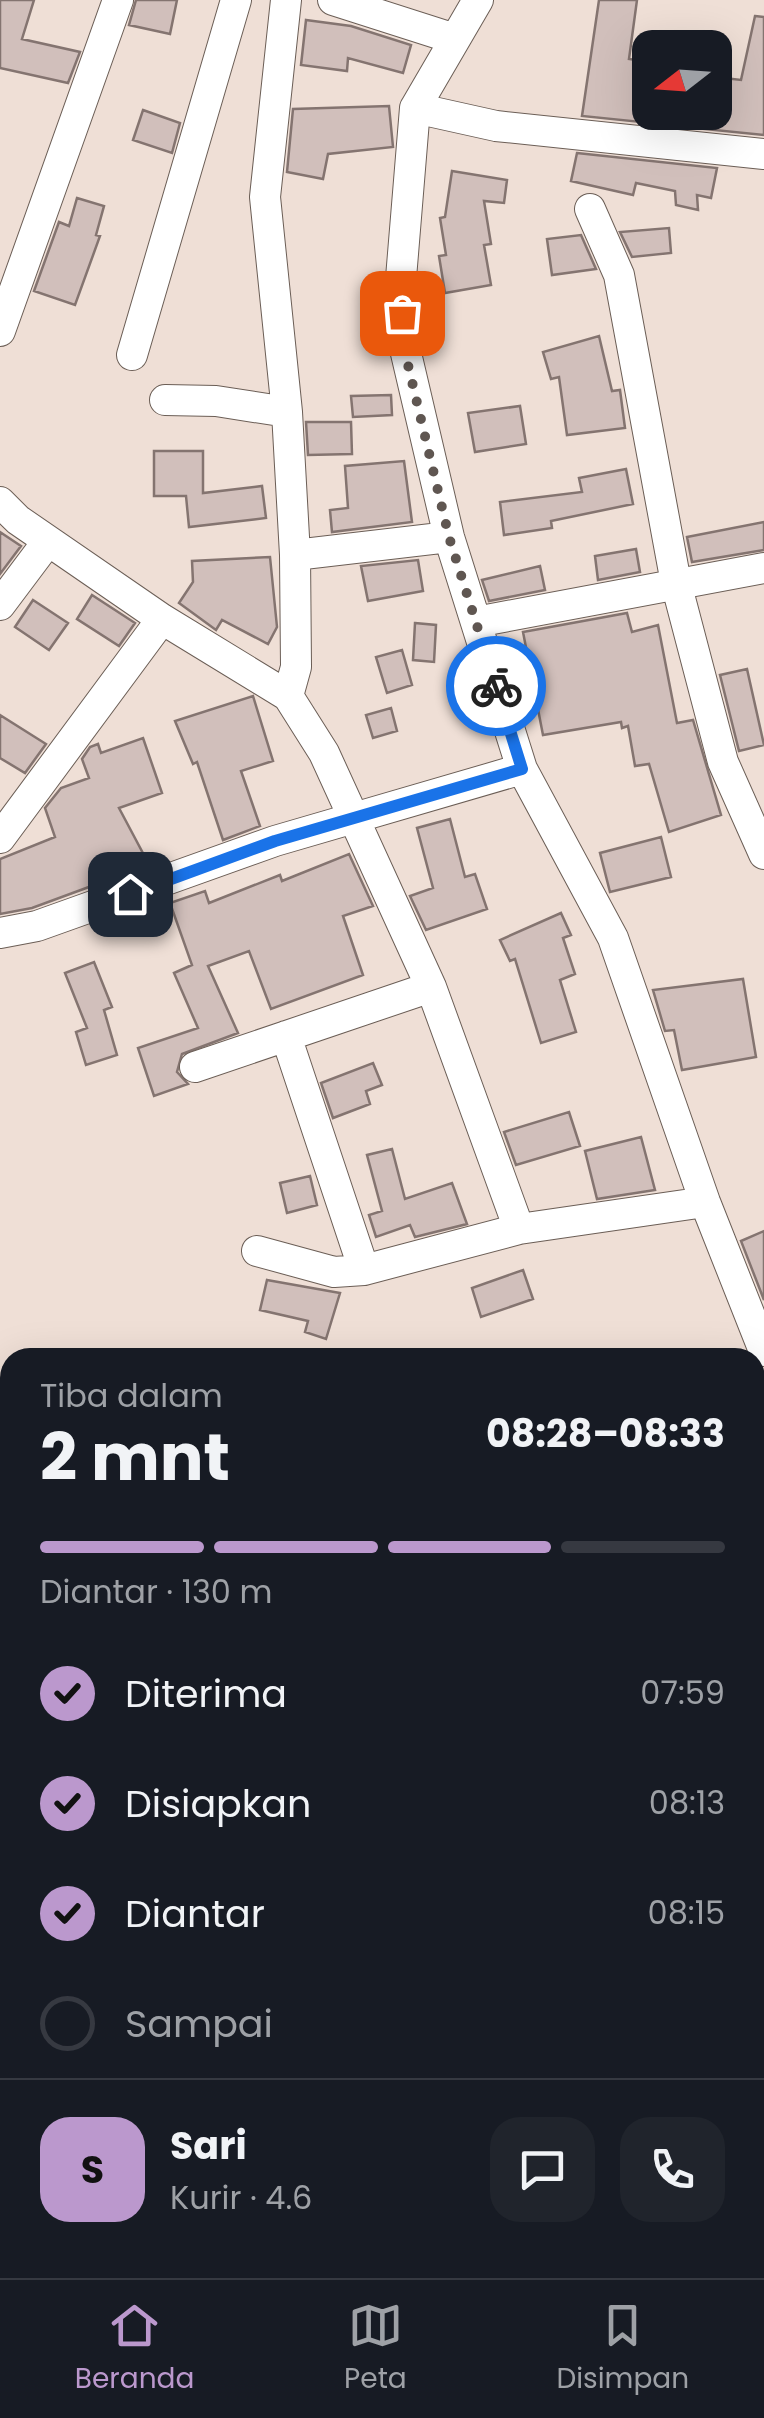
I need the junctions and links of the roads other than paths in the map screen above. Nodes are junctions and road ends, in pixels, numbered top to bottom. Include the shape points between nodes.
1 (118, 0) edge
2 (236, 0) edge
3 (286, 0) edge
4 (333, 0) edge
5 (478, 0) edge
6 (455, 40) junction
7 (415, 108) junction
8 (764, 154) edge
9 (590, 208) dead end
10 (0, 331) edge
11 (132, 355) dead end
12 (165, 400) dead end
13 (288, 412) junction
14 (0, 502) edge
15 (449, 537) junction
16 (48, 541) junction
17 (295, 555) junction
18 (764, 568) edge
19 (676, 583) junction
20 (0, 605) edge
21 (162, 620) junction
22 (476, 622) junction
23 (288, 696) junction
24 (522, 769) junction
25 (354, 819) junction
26 (0, 838) edge
27 (764, 854) edge
28 (0, 933) edge
29 (431, 987) junction
30 (286, 1036) junction
31 (195, 1068) dead end
32 (706, 1202) junction
33 (519, 1229) junction
34 (257, 1251) dead end
35 (364, 1270) junction
36 (763, 1348) edge

1 - 10 street
2 - 11 street
3 - 13 street via 265,197
4 - 6 street
5 - 6 street
6 - 7 street
7 - 8 street via 496,126
7 - 15 street via 400,278 404,348
9 - 19 street via 619,275
12 - 13 street
13 - 17 street
14 - 16 street
15 - 17 street
15 - 22 street
16 - 20 street
16 - 21 street
17 - 23 street via 296,667
18 - 19 street
19 - 22 street
19 - 27 street via 723,762
21 - 23 street
21 - 26 street
22 - 24 street
23 - 25 street
24 - 25 street
24 - 32 street via 613,938
25 - 28 street
25 - 29 street
29 - 30 street
29 - 33 street
30 - 31 street
30 - 35 street
32 - 33 street
32 - 36 street
33 - 35 street
34 - 35 street via 334,1272

